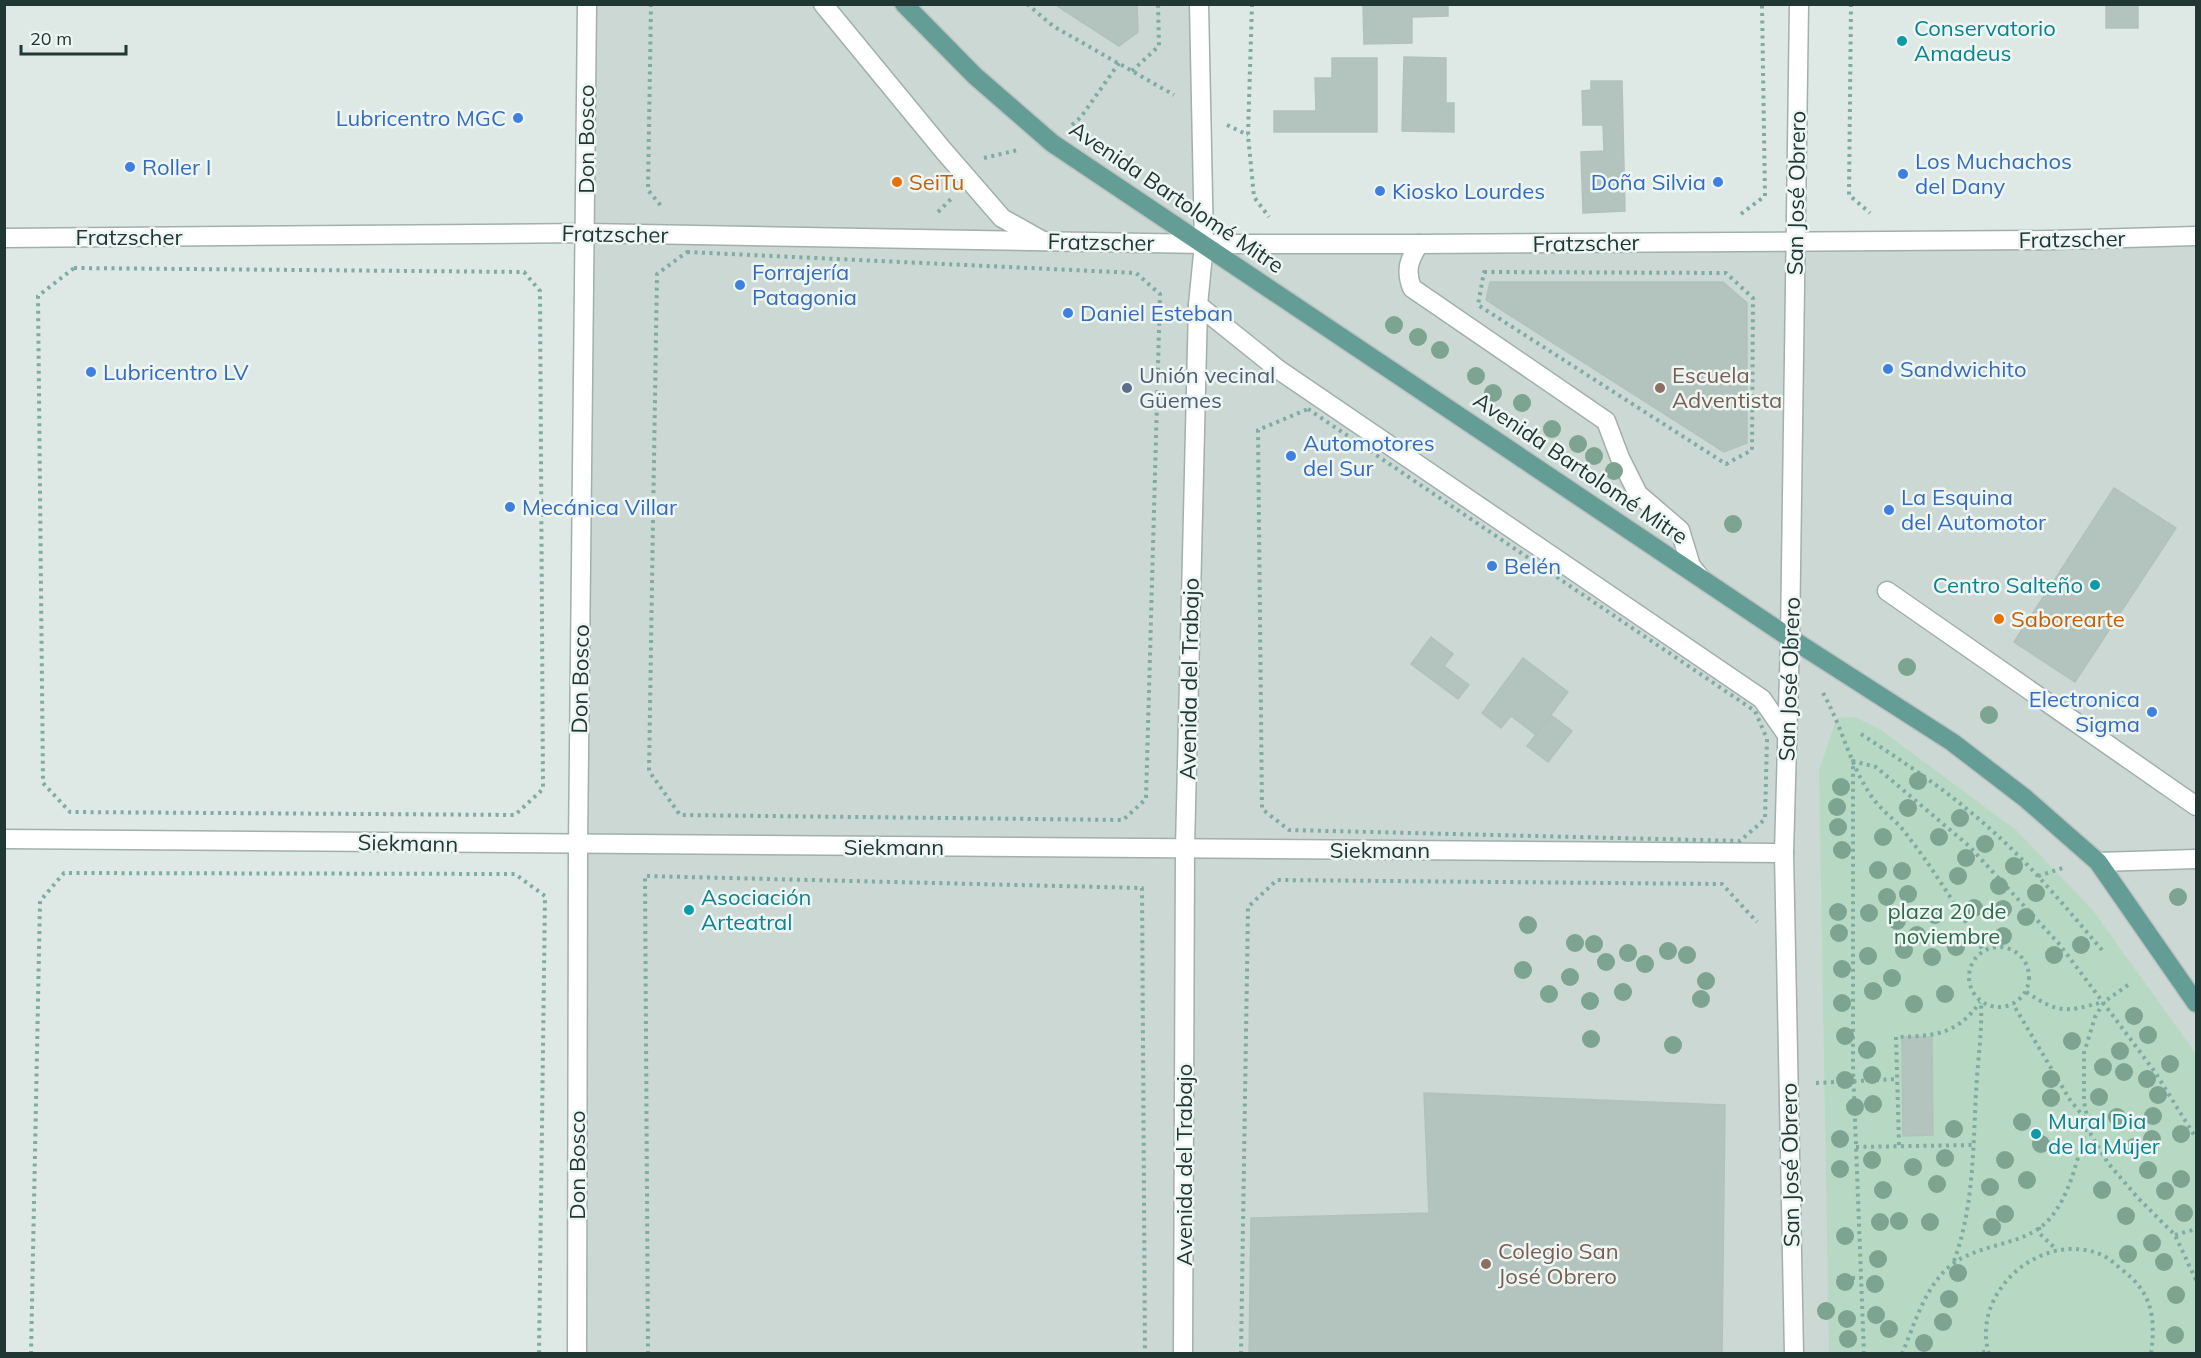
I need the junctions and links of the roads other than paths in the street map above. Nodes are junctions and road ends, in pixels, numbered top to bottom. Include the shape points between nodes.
1 (587, 4) edge
2 (823, 4) edge
3 (904, 4) edge
4 (1198, 4) edge
5 (1799, 4) edge
6 (586, 233) junction
7 (2196, 236) edge
8 (4, 238) edge
9 (1043, 241) junction
10 (1796, 241) junction
11 (1204, 244) junction
12 (1419, 244) junction
13 (1198, 305) junction
14 (1700, 577) junction
15 (1887, 591) dead end
16 (1791, 638) junction
17 (1787, 735) junction
18 (2196, 806) edge
19 (4, 839) edge
20 (578, 845) junction
21 (1185, 848) junction
22 (1784, 853) junction
23 (2196, 859) edge
24 (2098, 862) junction
25 (2196, 1003) edge
26 (577, 1353) edge
27 (1184, 1353) edge
28 (1794, 1353) edge

1 - 6 street, Don Bosco
2 - 9 street via 1002,218
3 - 11 main road, Avenida Bartolomé Mitre via 975,76 1052,143
4 - 11 street, Avenida del Trabajo
5 - 10 street, San José Obrero
6 - 8 street, Fratzscher
6 - 9 street, Fratzscher
6 - 20 street, Don Bosco
7 - 10 street, Fratzscher
9 - 11 street, Fratzscher
10 - 12 street, Fratzscher
10 - 16 street, San José Obrero
11 - 12 street, Fratzscher
11 - 13 street, Avenida del Trabajo
11 - 14 main road, Avenida Bartolomé Mitre
12 - 14 street via 1409,261 1407,275 1412,288 1606,421 1638,494 1680,530 1691,566
13 - 17 street via 1279,370 1762,699
13 - 21 street, Avenida del Trabajo
14 - 16 main road, Avenida Bartolomé Mitre
15 - 18 street
16 - 17 street, San José Obrero
16 - 24 main road, Avenida Bartolomé Mitre via 1952,742 2035,806
17 - 22 street, San José Obrero
19 - 20 street, Siekmann
20 - 21 street, Siekmann
20 - 26 street, Don Bosco
21 - 22 street, Siekmann
21 - 27 street, Avenida del Trabajo
22 - 28 street, San José Obrero
23 - 24 street
24 - 25 main road, Avenida Bartolomé Mitre

